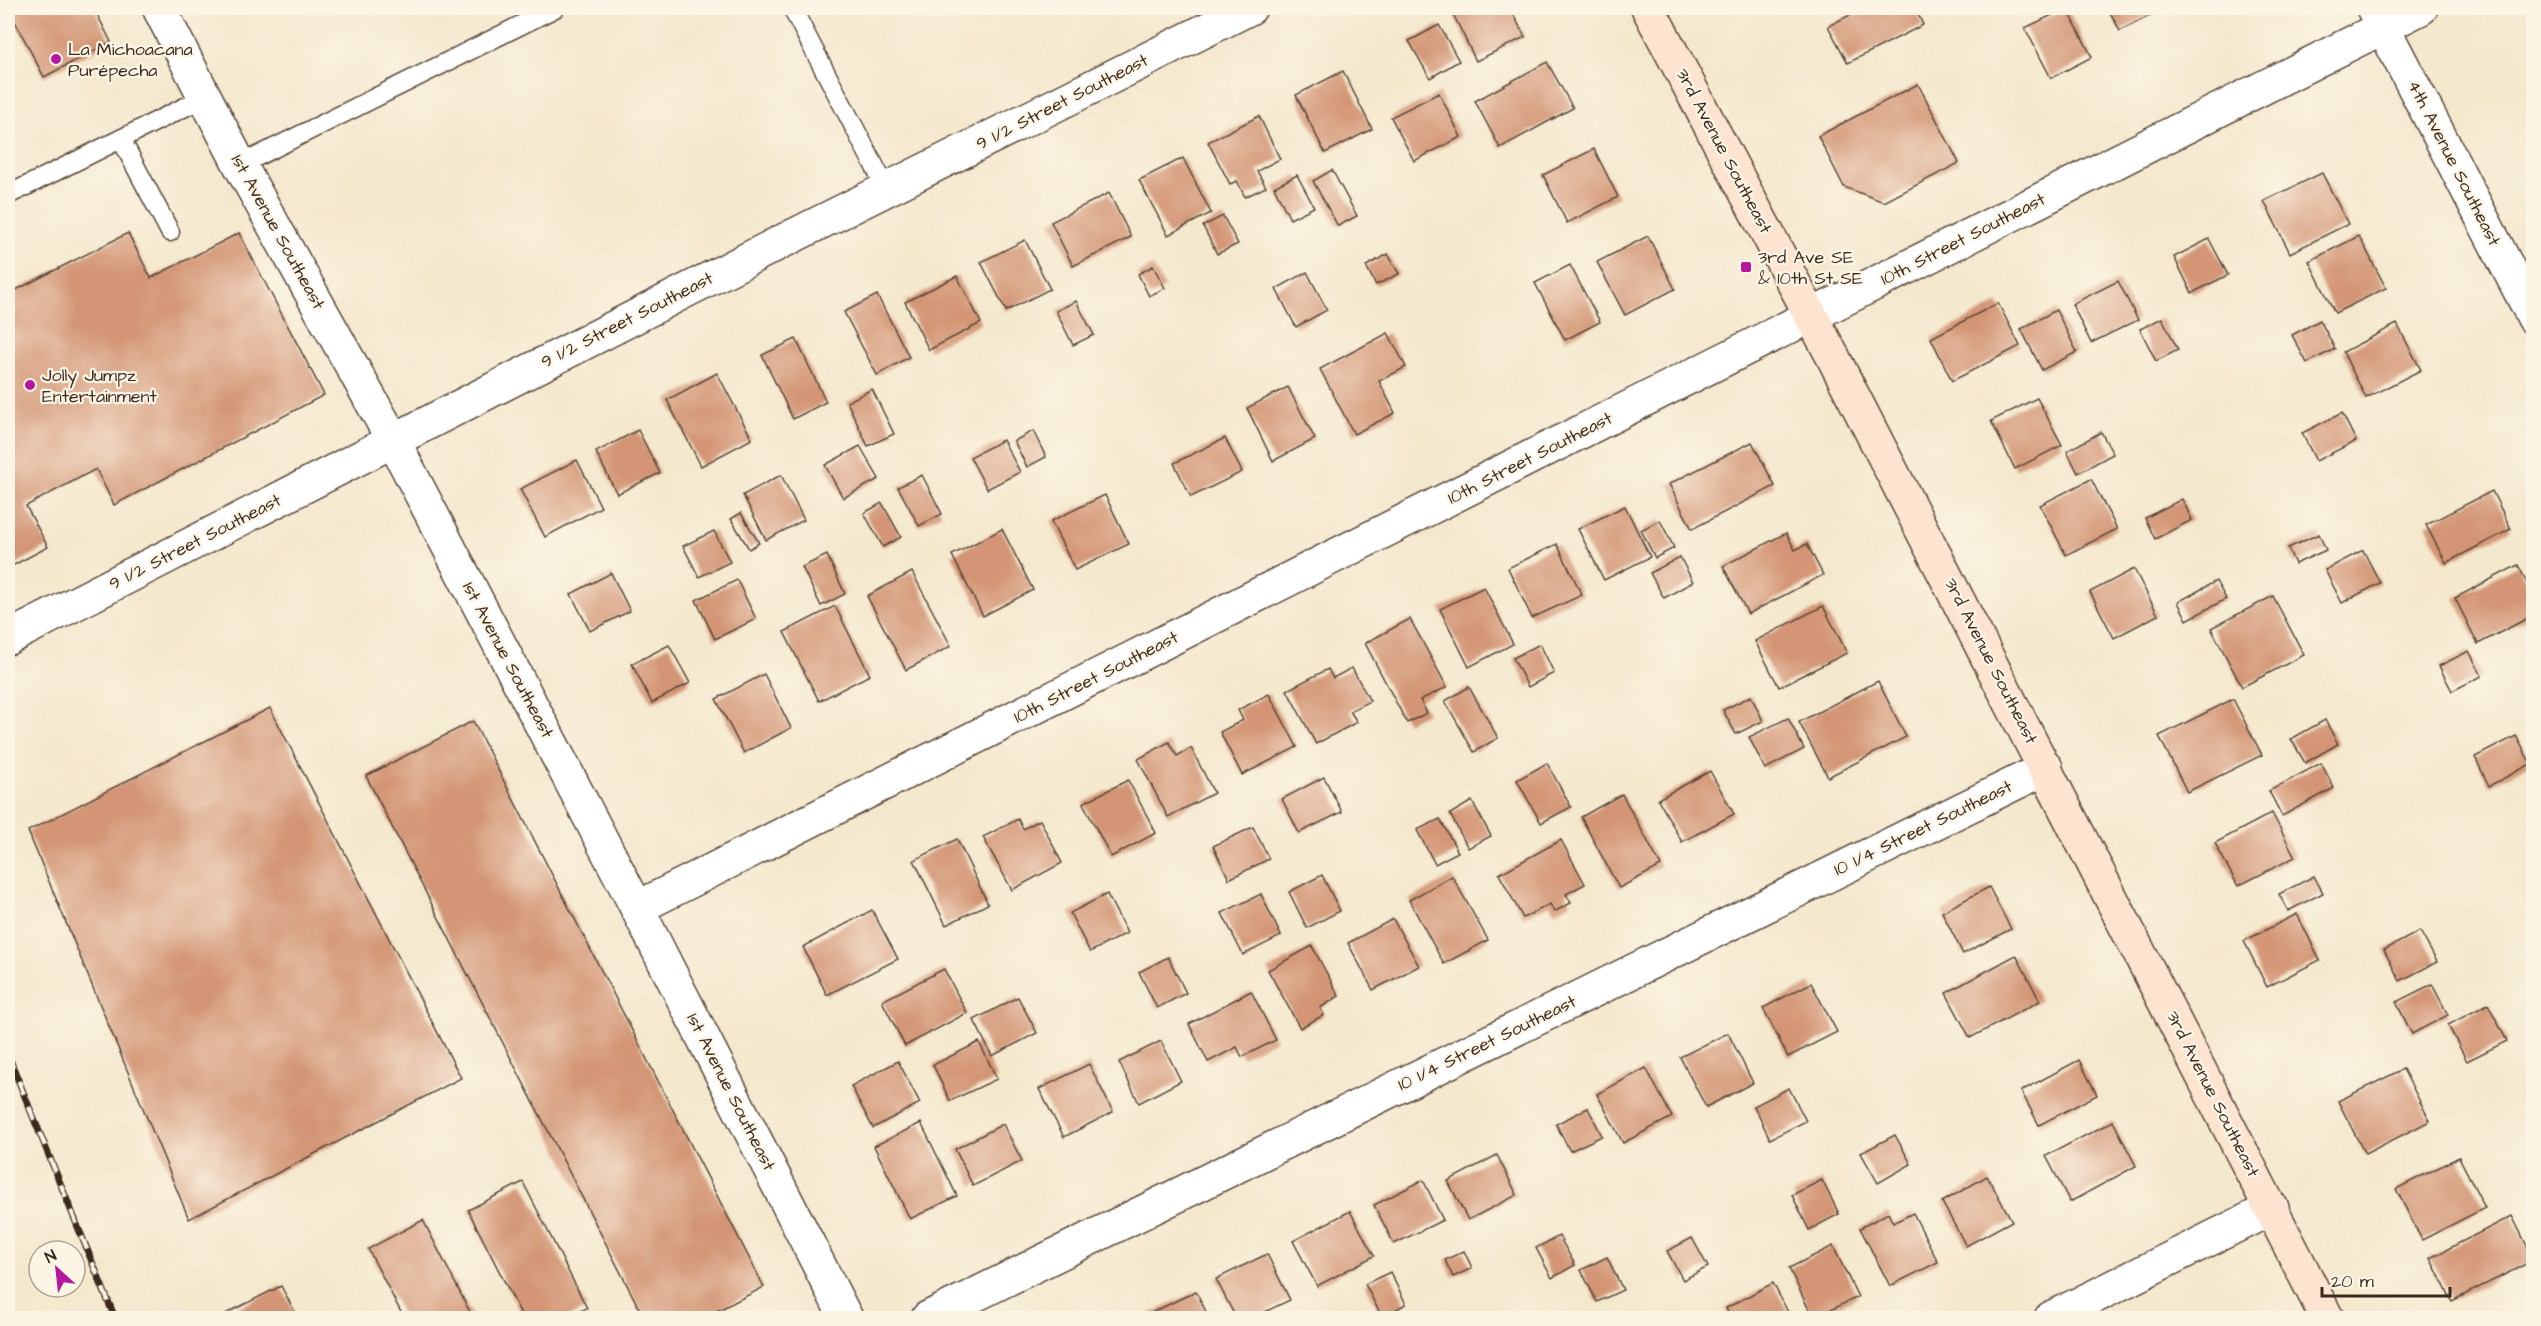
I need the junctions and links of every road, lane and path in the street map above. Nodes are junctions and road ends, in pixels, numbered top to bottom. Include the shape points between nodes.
1 (159, 8) edge
2 (555, 8) edge
3 (792, 8) edge
4 (1250, 8) edge
5 (1647, 8) edge
6 (2421, 8) edge
7 (2378, 17) edge
8 (205, 97) junction
9 (122, 139) junction
10 (240, 165) junction
11 (887, 190) junction
12 (8, 195) edge
13 (170, 232) dead end
14 (1811, 315) junction
15 (2534, 318) edge
16 (393, 440) junction
17 (8, 638) edge
18 (2046, 768) junction
19 (638, 908) junction
20 (2272, 1208) junction
21 (846, 1318) edge
22 (928, 1318) edge
23 (2051, 1318) edge
24 (2327, 1318) edge

1 - 8 street, 1st Avenue Southeast
2 - 10 lane
3 - 11 lane
4 - 11 street, 9 1/2 Street Southeast
5 - 14 main road, 3rd Avenue Southeast
6 - 7 street, 10th Street Southeast
7 - 14 street, 10th Street Southeast
7 - 15 street, 4th Avenue Southeast
8 - 9 lane
8 - 10 street, 1st Avenue Southeast
9 - 12 lane
9 - 13 lane
10 - 16 street, 1st Avenue Southeast
11 - 16 street, 9 1/2 Street Southeast
14 - 18 main road, 3rd Avenue Southeast
14 - 19 street, 10th Street Southeast
16 - 17 street, 9 1/2 Street Southeast
16 - 19 street, 1st Avenue Southeast
18 - 20 main road, 3rd Avenue Southeast
18 - 22 street, 10 1/4 Street Southeast
19 - 21 street, 1st Avenue Southeast
20 - 23 street
20 - 24 main road, 3rd Avenue Southeast

